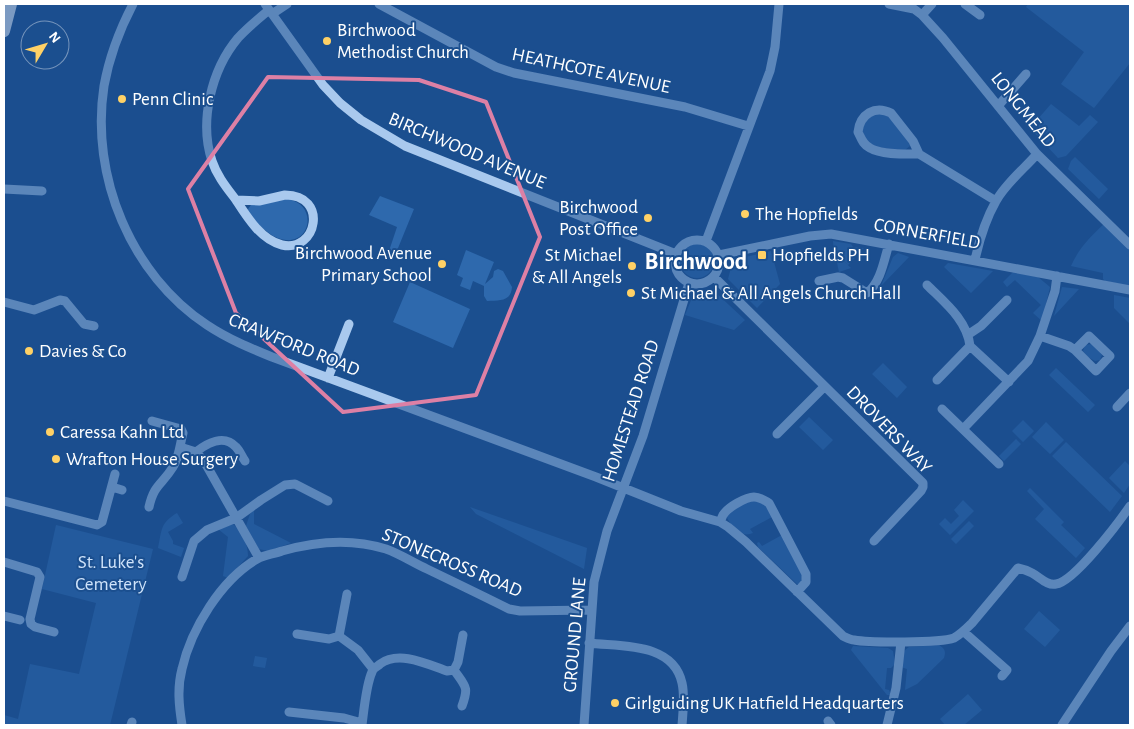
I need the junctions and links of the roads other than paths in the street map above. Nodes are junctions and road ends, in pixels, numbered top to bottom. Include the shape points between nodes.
1 (11, 4) edge
2 (133, 4) edge
3 (287, 4) edge
4 (379, 4) edge
5 (779, 4) edge
6 (889, 4) edge
7 (892, 4) edge
8 (932, 4) edge
9 (965, 4) edge
10 (269, 9) edge
11 (922, 15) junction
12 (980, 15) dead end
13 (4, 31) edge
14 (1026, 74) dead end
15 (998, 106) junction
16 (748, 126) junction
17 (919, 154) junction
18 (1037, 154) junction
19 (4, 189) edge
20 (42, 191) dead end
21 (236, 200) junction
22 (996, 201) junction
23 (706, 241) junction
24 (889, 244) junction
25 (1130, 245) edge
26 (676, 254) junction
27 (718, 256) junction
28 (975, 260) junction
29 (1057, 276) junction
30 (714, 277) junction
31 (819, 281) dead end
32 (689, 283) junction
33 (927, 285) dead end
34 (1130, 290) edge
35 (1007, 300) dead end
36 (4, 302) edge
37 (349, 324) dead end
38 (94, 326) dead end
39 (968, 334) junction
40 (1040, 336) junction
41 (970, 346) junction
42 (1075, 350) dead end
43 (328, 378) junction
44 (937, 380) dead end
45 (1009, 382) junction
46 (824, 386) junction
47 (1130, 393) edge
48 (1117, 407) dead end
49 (942, 409) dead end
50 (152, 421) dead end
51 (963, 429) junction
52 (777, 434) dead end
53 (180, 447) junction
54 (196, 452) junction
55 (245, 461) dead end
56 (999, 464) dead end
57 (115, 474) dead end
58 (112, 488) junction
59 (623, 489) junction
60 (122, 490) dead end
61 (328, 500) dead end
62 (4, 502) edge
63 (1130, 506) edge
64 (149, 508) dead end
65 (236, 518) junction
66 (720, 522) junction
67 (874, 541) dead end
68 (602, 548) joint
69 (259, 558) junction
70 (4, 562) edge
71 (182, 577) dead end
72 (797, 592) junction
73 (347, 594) dead end
74 (591, 610) junction
75 (4, 616) edge
76 (20, 620) dead end
77 (1130, 626) edge
78 (54, 632) dead end
79 (964, 632) junction
80 (297, 634) dead end
81 (463, 635) dead end
82 (339, 636) junction
83 (901, 642) junction
84 (589, 643) junction
85 (372, 670) junction
86 (454, 670) junction
87 (1002, 676) dead end
88 (462, 706) dead end
89 (289, 712) dead end
90 (362, 724) edge
91 (182, 725) edge
92 (584, 725) edge
93 (682, 725) edge
94 (887, 725) edge
95 (1062, 725) edge

1 - 13 main road
2 - 43 street, CRAWFORD ROAD via 106,73 102,121 102,152 112,196 128,233 172,295 206,324 233,341
3 - 10 street
4 - 16 street, HEATHCOTE AVENUE via 496,67 514,73 685,107
5 - 16 street via 770,71
6 - 7 street, LONGMEAD
7 - 11 street, LONGMEAD via 914,9
8 - 11 street
9 - 12 street
10 - 21 street via 228,51 209,100 208,144 212,161
10 - 26 street, BIRCHWOOD AVENUE via 309,68 334,97 388,137
11 - 15 street, LONGMEAD
14 - 15 street
15 - 18 street, LONGMEAD
16 - 23 street
17 - 17 street via 870,148 858,132 861,121 874,110 886,110 913,141
17 - 22 street
18 - 22 street
18 - 25 street, LONGMEAD
19 - 20 street
21 - 21 street via 259,201 285,195 301,198 312,210 314,225 300,243 283,245 267,238 250,222
22 - 28 street
23 - 26 street via 699,239 685,243
23 - 27 street
24 - 27 street, CORNERFIELD via 821,234
24 - 28 street, CORNERFIELD
24 - 31 street via 879,277 867,293 843,278
26 - 32 street via 675,268
27 - 30 street via 720,263
28 - 29 street, CORNERFIELD
29 - 34 street, CORNERFIELD
29 - 40 street
30 - 32 street via 702,284
30 - 46 street, DROVERS WAY
32 - 59 street, HOMESTEAD ROAD via 644,436
33 - 39 street via 957,314
35 - 39 street via 981,326
36 - 38 street via 34,310 65,301 84,324
37 - 43 street
39 - 41 street
40 - 42 street
40 - 45 street via 1028,361
41 - 44 street
41 - 45 street
43 - 59 street, CRAWFORD ROAD
45 - 51 street
46 - 52 street, DROVERS WAY
46 - 67 street, DROVERS WAY via 923,483 921,491
47 - 48 street
49 - 51 street
50 - 53 street via 181,429
51 - 56 street
53 - 54 street
53 - 64 street via 173,468 157,486
54 - 55 street via 214,440 221,441 236,447
54 - 65 street
57 - 58 street
58 - 60 street
58 - 62 street via 102,522 97,525
59 - 66 street, CRAWFORD ROAD
59 - 68 street, HOMESTEAD ROAD
61 - 65 street via 295,484 285,485
63 - 79 street via 1069,578 1056,585 1018,568
65 - 69 street
65 - 71 street via 207,530 194,542
66 - 72 street, CRAWFORD ROAD
66 - 72 street via 728,510 748,498 762,498 769,503 806,574 806,582
68 - 74 street, GROUND LANE
69 - 74 street, STONECROSS ROAD via 316,543 340,541 387,550 509,608 520,611
69 - 91 street, STONECROSS ROAD via 231,580 207,609 190,643 179,686
70 - 78 street via 37,572 40,577 31,624
72 - 83 street, CRAWFORD ROAD via 849,639
73 - 82 street
74 - 84 street, GROUND LANE
75 - 76 street
77 - 95 street
79 - 83 street, CRAWFORD ROAD via 947,640
79 - 87 street via 1007,670
80 - 82 street via 330,639
81 - 86 street
82 - 85 street via 358,650
83 - 94 street via 896,688
84 - 92 street, GROUND LANE
84 - 93 street via 649,649 663,656 676,668 682,682
85 - 86 street via 383,662 400,658
85 - 90 street
86 - 88 street via 467,689
89 - 90 street via 344,718

